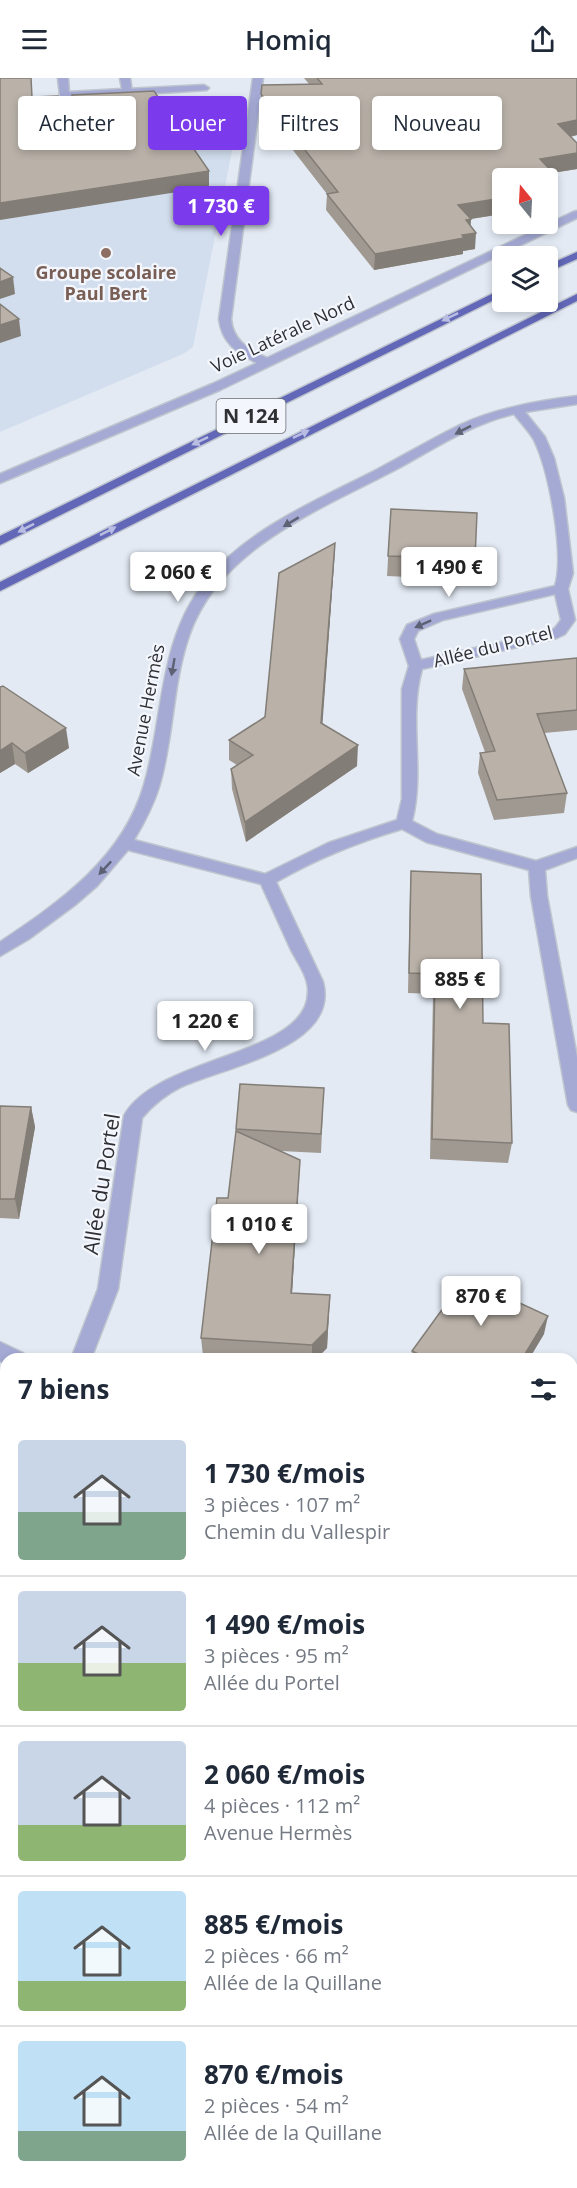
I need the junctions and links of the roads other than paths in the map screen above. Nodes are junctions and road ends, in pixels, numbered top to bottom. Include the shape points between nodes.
1 (63, 78) edge
2 (125, 78) edge
3 (258, 78) edge
4 (204, 88) dead end
5 (127, 92) junction
6 (65, 95) joint
7 (577, 214) edge
8 (577, 255) edge
9 (558, 264) edge
10 (492, 297) edge
11 (577, 297) edge
12 (265, 362) junction
13 (577, 400) edge
14 (517, 410) junction
15 (0, 479) edge
16 (0, 541) edge
17 (0, 587) edge
18 (561, 589) junction
19 (416, 666) junction
20 (404, 823) junction
21 (127, 844) junction
22 (577, 852) edge
23 (537, 867) junction
24 (267, 880) junction
25 (0, 950) edge
26 (577, 1105) edge
27 (83, 1353) edge

1 - 6 street
2 - 5 street
3 - 12 street via 225,330 234,344
4 - 5 street
5 - 6 street
7 - 12 street, Voie Latérale Nord
8 - 9 highway
10 -> 16 highway, N 124
17 -> 11 highway, N 124
12 - 15 street, Voie Latérale Nord via 216,387
13 - 14 street, Avenue Hermès
14 - 18 street, Allée du Portel via 539,437 558,498 566,573
14 -> 21 street, Avenue Hermès via 478,422 307,513 241,554 204,590 178,644 152,787
18 - 19 street, Allée du Portel via 568,615 560,631
18 -> 19 street, Allée du Portel via 421,623 412,628 407,639
19 - 20 street, Allée du Portel via 409,690 410,799
20 - 23 street via 432,838
20 - 24 street via 297,862
21 - 24 street
21 -> 25 street, Avenue Hermès via 75,897
22 - 23 street
23 - 26 street
24 - 27 street, Allée du Portel via 315,983 318,995 314,1016 284,1040 166,1086 140,1103 133,1116 108,1289

